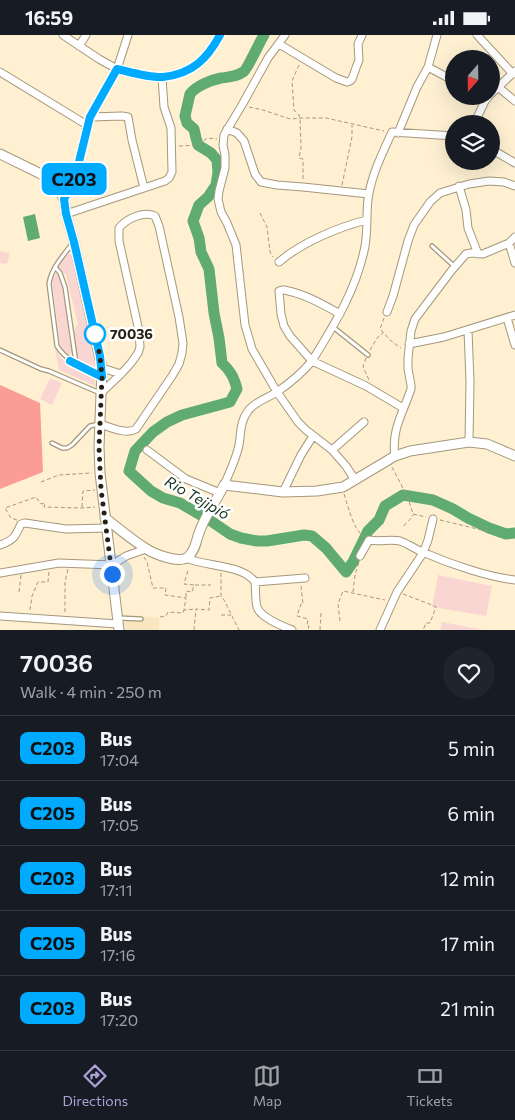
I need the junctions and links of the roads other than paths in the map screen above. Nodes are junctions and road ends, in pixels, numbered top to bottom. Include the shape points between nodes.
1 (63, 35) edge
2 (86, 35) edge
3 (128, 35) edge
4 (220, 35) edge
5 (285, 35) edge
6 (362, 35) edge
7 (437, 35) edge
8 (477, 35) edge
9 (279, 44) junction
10 (79, 46) junction
11 (428, 67) junction
12 (117, 69) junction
13 (0, 72) edge
14 (514, 73) edge
15 (445, 76) edge
16 (162, 77) junction
17 (500, 85) edge
18 (500, 89) edge
19 (515, 101) edge
20 (90, 117) junction
21 (87, 125) junction
22 (227, 129) junction
23 (395, 132) junction
24 (445, 136) edge
25 (0, 154) edge
26 (500, 154) edge
27 (515, 163) edge
28 (515, 185) edge
29 (459, 186) junction
30 (144, 188) junction
31 (369, 194) junction
32 (64, 199) junction
33 (66, 214) junction
34 (367, 220) junction
35 (515, 237) edge
36 (74, 242) junction
37 (508, 243) junction
38 (432, 246) dead end
39 (478, 254) junction
40 (279, 262) road end
41 (515, 263) edge
42 (55, 267) junction
43 (454, 267) junction
44 (387, 312) road end
45 (340, 314) junction
46 (515, 315) edge
47 (507, 318) junction
48 (333, 327) junction
49 (468, 330) junction
50 (409, 345) junction
51 (515, 345) edge
52 (0, 350) edge
53 (368, 355) dead end
54 (312, 361) junction
55 (77, 364) junction
56 (102, 372) junction
57 (120, 375) junction
58 (277, 392) junction
59 (102, 393) junction
60 (403, 408) junction
61 (364, 422) dead end
62 (100, 424) junction
63 (313, 436) junction
64 (469, 442) junction
65 (52, 443) dead end
66 (147, 450) dead end
67 (332, 450) junction
68 (515, 456) edge
69 (392, 458) junction
70 (355, 481) junction
71 (222, 489) junction
72 (283, 492) junction
73 (105, 518) junction
74 (433, 519) road end
75 (107, 528) junction
76 (0, 545) edge
77 (145, 550) junction
78 (423, 553) junction
79 (360, 556) road end
80 (186, 558) junction
81 (112, 565) junction
82 (0, 573) edge
83 (302, 579) road end
84 (255, 582) junction
85 (515, 583) edge
86 (0, 616) edge
87 (141, 619) dead end
88 (118, 624) edge
89 (292, 630) edge
90 (380, 630) edge

1 - 10 street
2 - 10 street
3 - 12 street
4 - 16 street via 197,65
5 - 9 street
6 - 9 street via 358,44 359,60 350,81 336,78
7 - 11 street
8 - 14 street
9 - 22 street
10 - 12 street
11 - 15 street
11 - 23 street
12 - 16 street
12 - 20 street
13 - 21 street
14 - 17 street
16 - 30 street via 164,107 171,128 172,172 165,181
18 - 19 street
20 - 21 street
20 - 30 street via 128,117
21 - 32 street via 74,181
22 - 31 street via 244,141 261,182
22 - 58 street via 223,140 225,162 218,199 236,245 244,325 252,349
23 - 24 street
23 - 31 street via 378,164
25 - 32 main road via 46,178
26 - 27 street
28 - 29 street via 489,181
29 - 39 street via 468,228
29 - 44 street via 440,193 414,225
30 - 33 street
31 - 34 street
32 - 33 main road
33 - 36 main road
34 - 40 street via 312,241
34 - 45 street via 364,251
35 - 37 street
36 - 42 lane
36 - 56 main road
37 - 39 street
37 - 41 street
38 - 43 lane
39 - 43 street via 466,254
42 - 55 lane via 66,287
42 - 55 lane via 49,284 57,346
43 - 50 street via 415,319
45 - 48 street
45 - 54 street via 315,300 280,290 280,314 284,326
46 - 47 street
47 - 49 street
47 - 51 street
48 - 53 lane
48 - 54 street
49 - 50 street
49 - 64 street
50 - 60 street via 411,385
52 - 59 lane
54 - 58 street
54 - 60 street via 366,386
55 - 56 lane
56 - 57 street
56 - 59 main road
57 - 59 street
57 - 62 street via 135,358 140,341 119,228 123,223 151,214 158,220 179,317 182,353 172,376 136,429 132,432
58 - 63 street via 298,422
58 - 71 street via 251,407 246,414 236,455
59 - 62 main road
60 - 69 street via 395,430
61 - 67 street
62 - 65 lane via 90,426 67,447
62 - 73 main road via 100,473
63 - 67 street
63 - 72 street
64 - 68 main road via 487,444
64 - 69 main road via 410,451
66 - 71 street via 186,479
67 - 70 street
69 - 70 main road
70 - 72 main road via 317,491
71 - 72 main road
71 - 80 main road
73 - 75 main road
73 - 77 main road
74 - 78 street
75 - 76 street via 66,529 21,524 15,537
75 - 81 main road
77 - 80 main road via 167,557
77 - 81 street
78 - 79 street via 398,541 369,540
78 - 85 street
78 - 90 street via 398,592
80 - 84 street via 246,574
81 - 82 street via 69,562
81 - 88 main road
83 - 84 street
84 - 89 street via 259,610
86 - 88 street
87 - 88 lane

